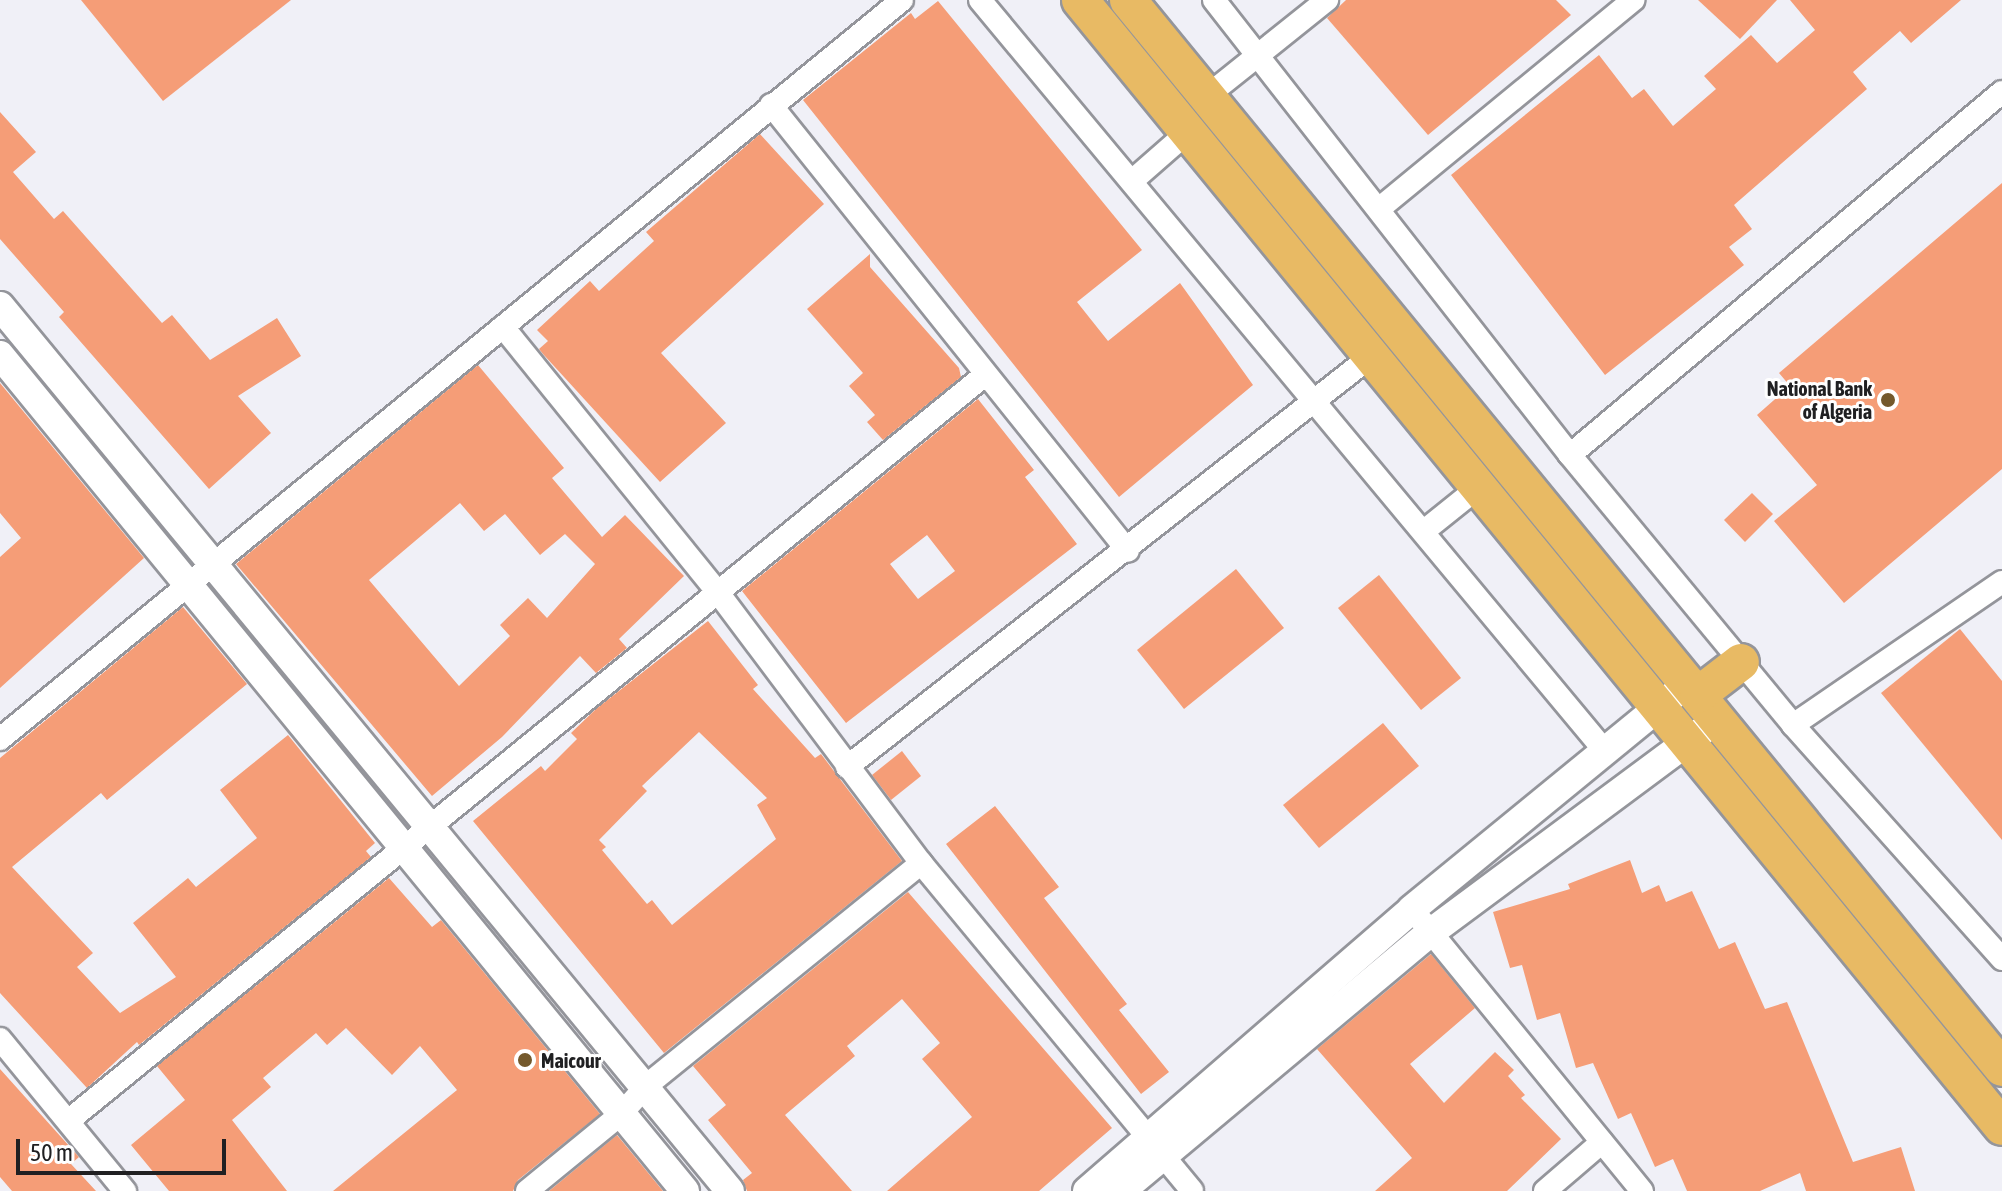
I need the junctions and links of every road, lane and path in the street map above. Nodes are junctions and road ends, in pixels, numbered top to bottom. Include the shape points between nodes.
1 (902, 0) edge
2 (980, 0) edge
3 (1080, 0) edge
4 (1128, 0) edge
5 (1214, 0) edge
6 (1327, 0) edge
7 (1633, 0) edge
8 (1262, 55) junction
9 (2002, 92) edge
10 (1207, 96) junction
11 (771, 105) junction
12 (1188, 132) junction
13 (1132, 181) junction
14 (1380, 208) junction
15 (0, 306) edge
16 (503, 327) junction
17 (0, 355) edge
18 (1370, 357) junction
19 (985, 375) junction
20 (1316, 401) junction
21 (1570, 455) junction
22 (1479, 487) junction
23 (1424, 531) junction
24 (1128, 551) junction
25 (212, 565) junction
26 (2002, 582) edge
27 (188, 583) junction
28 (716, 590) junction
29 (1741, 662) junction
30 (1701, 699) junction
31 (1655, 708) junction
32 (1793, 725) junction
33 (0, 739) edge
34 (1687, 743) junction
35 (1604, 750) junction
36 (847, 767) junction
37 (430, 825) junction
38 (404, 845) junction
39 (921, 863) junction
40 (1412, 909) junction
41 (1430, 933) junction
42 (2002, 959) edge
43 (0, 1039) edge
44 (2002, 1068) edge
45 (646, 1086) junction
46 (621, 1114) junction
47 (68, 1121) junction
48 (2002, 1127) edge
49 (1602, 1142) junction
50 (1156, 1147) junction
51 (125, 1191) edge
52 (527, 1191) edge
53 (685, 1191) edge
54 (730, 1191) edge
55 (1087, 1191) edge
56 (1121, 1191) edge
57 (1192, 1191) edge
58 (1545, 1191) edge
59 (1642, 1191) edge

1 - 11 street
2 - 13 street
3 - 12 highway
4 - 10 highway
5 - 8 street
6 - 8 street
7 - 14 street
8 - 10 street
8 - 14 street
9 - 21 street
10 - 30 highway
11 - 16 street
11 - 19 street
12 - 13 street
12 - 18 highway
13 - 20 street
14 - 21 street
15 - 25 street
16 - 25 street
16 - 28 street
17 - 27 street
18 - 20 street
18 - 22 highway
19 - 24 street
19 - 28 street
20 - 23 street
20 - 24 street
21 - 29 street
22 - 23 street
22 - 31 highway
23 - 35 street
24 - 36 street
25 - 27 street
25 - 37 street
26 - 32 street
27 - 33 street
27 - 38 street
28 - 36 street
28 - 37 street
29 - 30 highway
29 - 32 street
30 - 31 street
30 - 34 street
30 - 44 highway
31 - 34 highway
31 - 35 street
32 - 42 street
34 - 41 street
34 - 48 highway
35 - 40 street
36 - 39 street
37 - 38 street
37 - 45 street
38 - 46 street
38 - 47 street
39 - 45 street
39 - 50 street
40 - 41 street
40 - 50 street
41 - 49 street
41 - 50 street
43 - 47 street
45 - 46 street
45 - 54 street
46 - 52 street
46 - 53 street
47 - 51 street
49 - 58 street
49 - 59 street
50 - 55 street
50 - 56 street
50 - 57 street

